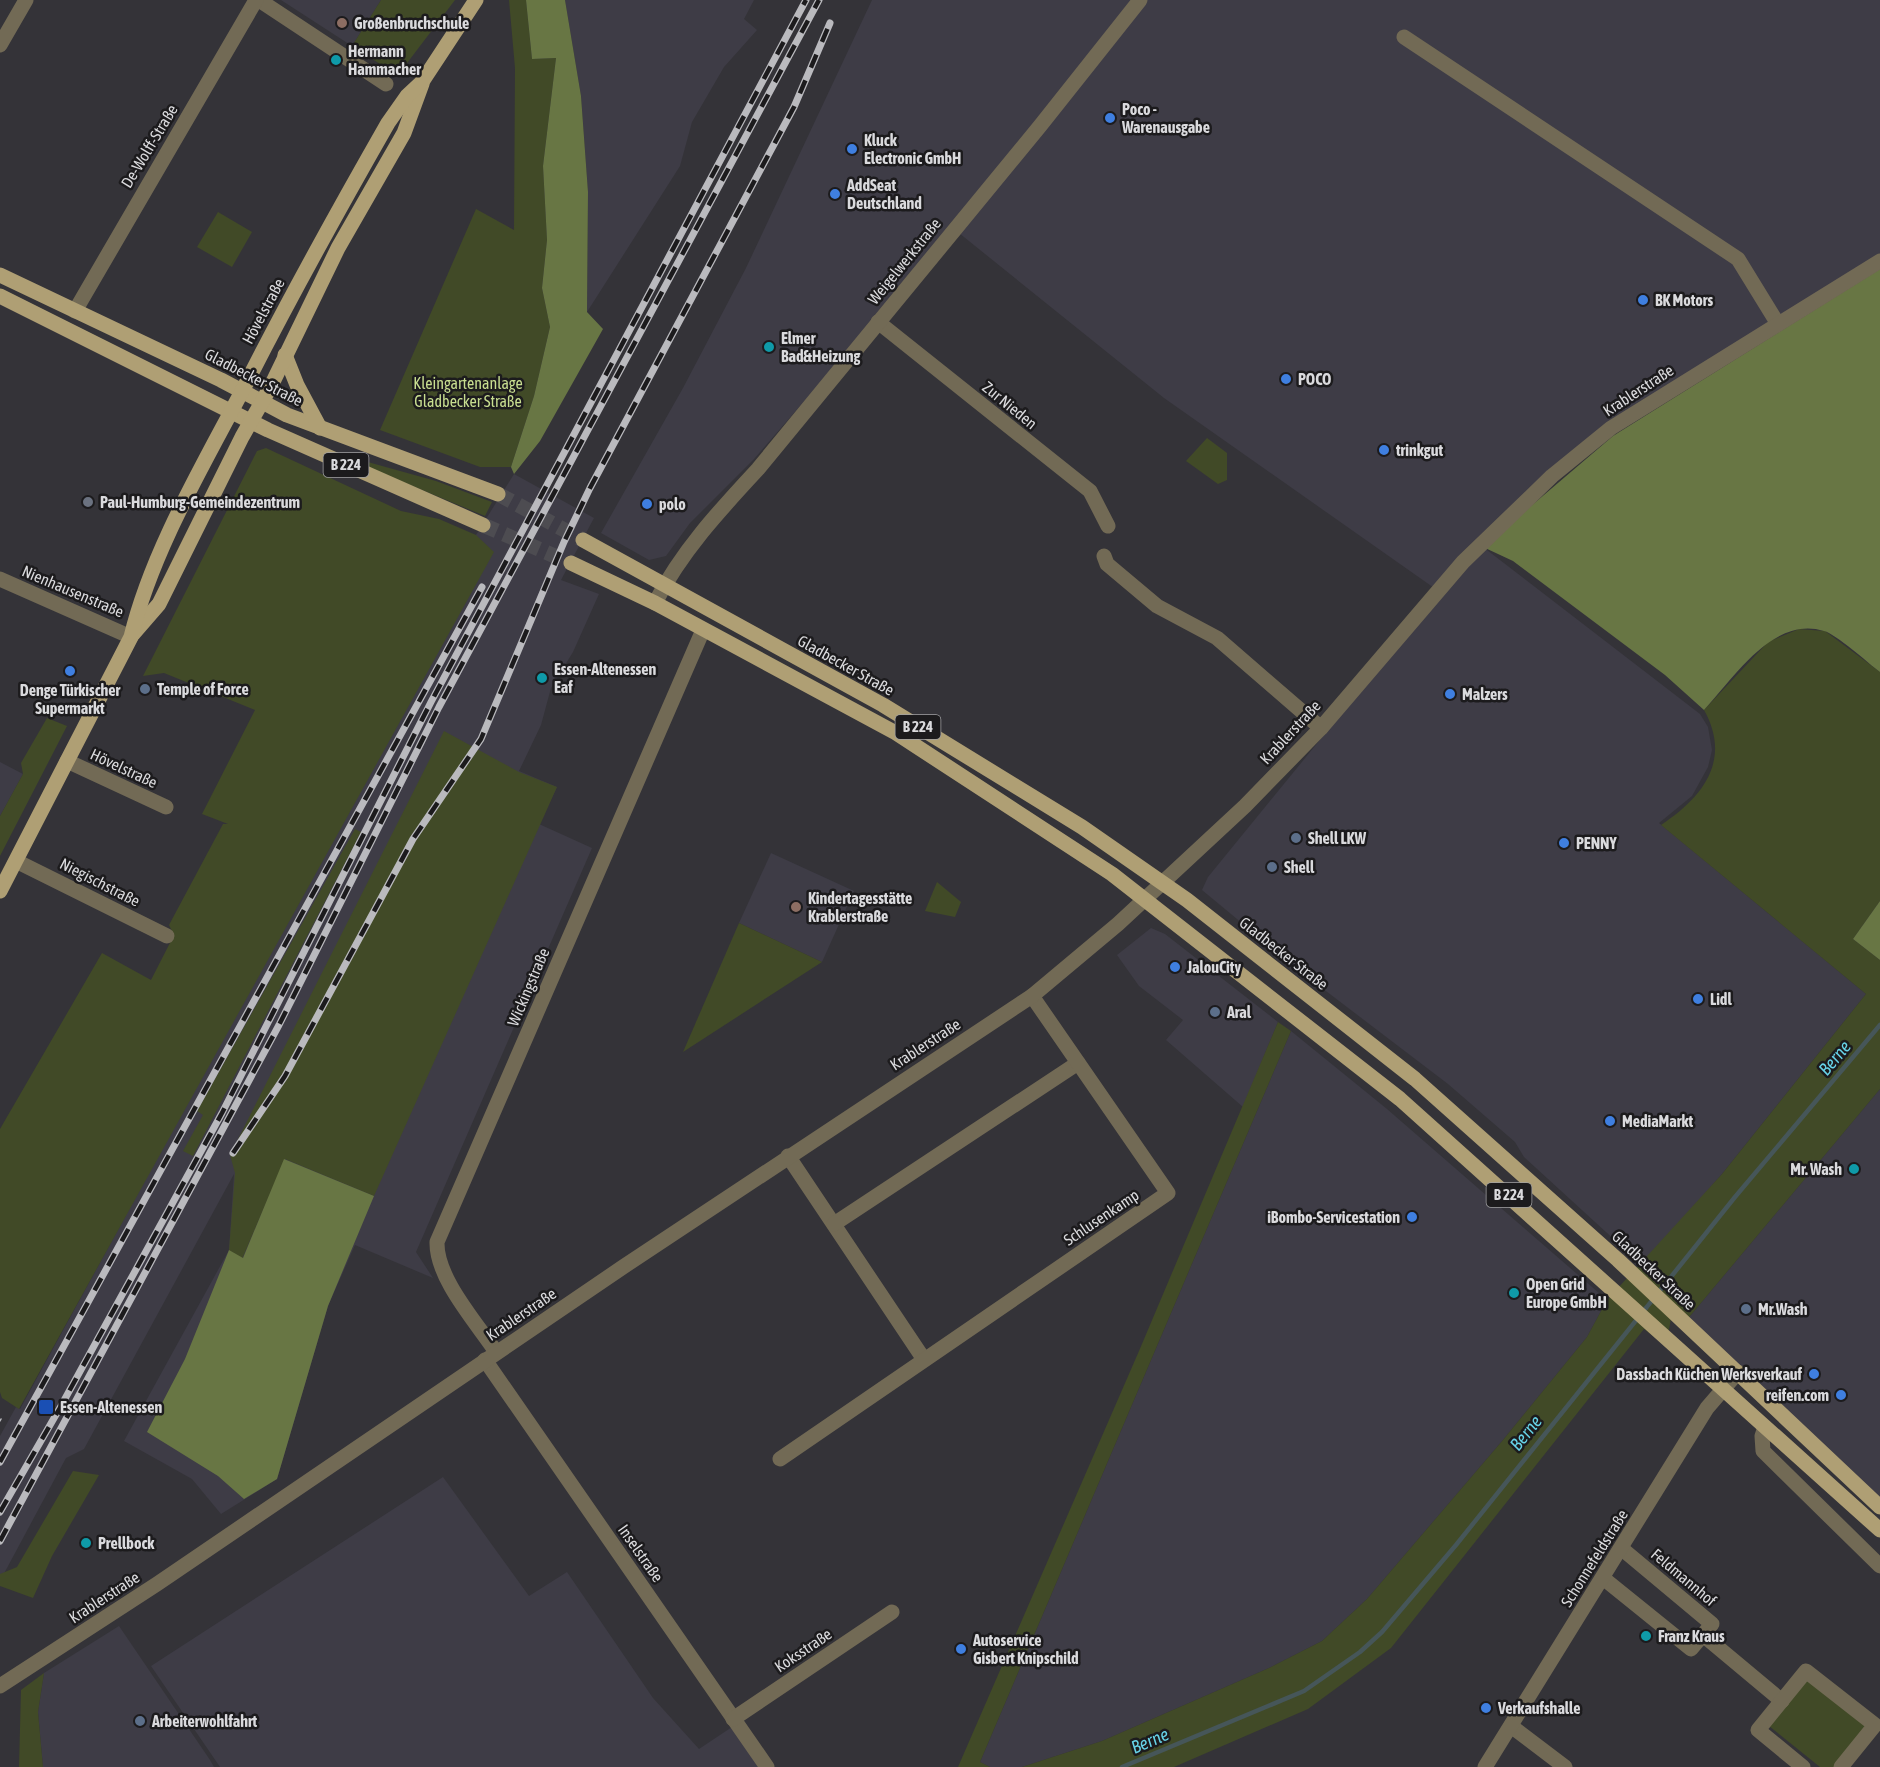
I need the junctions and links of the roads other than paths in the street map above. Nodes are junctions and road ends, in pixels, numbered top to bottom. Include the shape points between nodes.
1 (26, 0) edge
2 (257, 0) edge
3 (476, 0) edge
4 (1140, 0) edge
5 (1404, 37) dead end
6 (0, 45) edge
7 (422, 82) junction
8 (386, 84) dead end
9 (1880, 261) edge
10 (0, 275) edge
11 (0, 296) edge
12 (75, 310) junction
13 (878, 322) junction
14 (1779, 324) junction
15 (285, 355) junction
16 (241, 390) junction
17 (262, 402) junction
18 (231, 410) junction
19 (251, 421) junction
20 (320, 428) junction
21 (498, 494) tunnel mouth
22 (483, 525) tunnel mouth
23 (1108, 526) dead end
24 (583, 540) tunnel mouth
25 (1104, 556) dead end
26 (571, 563) tunnel mouth
27 (0, 579) edge
28 (665, 584) junction
29 (655, 603) junction
30 (703, 630) junction
31 (131, 637) junction
32 (1321, 728) junction
33 (67, 760) junction
34 (166, 807) dead end
35 (16, 861) junction
36 (1163, 882) junction
37 (0, 891) edge
38 (1145, 899) junction
39 (167, 936) dead end
40 (1032, 996) junction
41 (1078, 1063) junction
42 (1415, 1079) junction
43 (1387, 1088) junction
44 (788, 1156) junction
45 (834, 1224) junction
46 (490, 1356) junction
47 (923, 1358) junction
48 (1738, 1372) junction
49 (1723, 1389) junction
50 (1765, 1427) junction
51 (780, 1459) dead end
52 (1880, 1507) edge
53 (1880, 1530) edge
54 (1621, 1548) junction
55 (1880, 1566) edge
56 (1603, 1578) junction
57 (892, 1612) dead end
58 (1703, 1635) junction
59 (0, 1686) edge
60 (1782, 1701) junction
61 (733, 1719) junction
62 (1511, 1726) junction
63 (767, 1767) edge
64 (1485, 1767) edge
65 (1565, 1767) edge
66 (1803, 1767) edge
67 (1841, 1767) edge

1 - 6 street
2 - 8 street
2 - 12 street, De-Wolff-Straße
3 - 7 main road, Hövelstraße
4 - 13 street, Weigelwerkstraße
5 - 14 street via 1738,259
7 - 15 main road, Hövelstraße via 412,118 338,248
7 - 16 main road, Hövelstraße via 388,123
9 - 14 street, Krablerstraße
10 - 12 main road, Gladbecker Straße / B 224
11 - 18 main road, B 224
12 - 16 main road, Gladbecker Straße / B 224
13 - 23 street, Zur Nieden via 1090,490
13 - 28 street, Weigelwerkstraße via 708,525
14 - 32 street, Krablerstraße via 1611,428 1552,476 1463,562
15 - 17 main road, Hövelstraße
15 - 20 main road
16 - 17 main road, Gladbecker Straße / B 224
16 - 18 main road, Hövelstraße
17 - 19 main road, Hövelstraße
17 - 20 main road, Gladbecker Straße / B 224
18 - 19 main road, B 224
18 - 31 main road, Hövelstraße via 141,596
19 - 22 main road, B 224
19 - 31 main road, Hövelstraße via 159,604
20 - 21 main road, Gladbecker Straße / B 224
24 - 28 main road, Gladbecker Straße / B 224
25 - 32 street via 1107,564 1157,606 1217,638
26 - 29 main road, B 224
27 - 31 street, Nienhausenstraße
28 - 29 street, Weigelwerkstraße
28 - 36 main road, Gladbecker Straße / B 224 via 883,705 1082,827
29 - 30 main road, B 224
30 - 38 main road, B 224 via 896,733 1014,808
30 - 46 street, Wickingstraße via 437,1242 444,1275
31 - 33 main road, Hövelstraße
32 - 36 street, Krablerstraße
33 - 34 street, Hövelstraße
33 - 35 main road, Hövelstraße
35 - 37 main road, Hövelstraße
35 - 39 street, Niegischstraße
36 - 38 street, Krablerstraße
36 - 42 main road, Gladbecker Straße / B 224
38 - 40 street, Krablerstraße
38 - 43 main road, B 224
40 - 41 street, Schlusenkamp
40 - 44 street, Krablerstraße
41 - 45 street
41 - 47 street, Schlusenkamp via 1168,1193
42 - 43 main road
42 - 48 main road, Gladbecker Straße / B 224
43 - 49 main road, B 224
44 - 45 street
44 - 46 street, Krablerstraße
45 - 47 street
46 - 59 street, Krablerstraße via 157,1584
46 - 61 street, Inselstraße
47 - 51 street, Schlusenkamp
48 - 49 street, Schonnefeldstraße
48 - 52 main road, Gladbecker Straße / B 224
49 - 50 main road, B 224
49 - 54 street, Schonnefeldstraße via 1707,1408
50 - 53 main road, B 224
50 - 55 street via 1763,1451
54 - 56 street, Schonnefeldstraße
54 - 58 street, Feldmannhof via 1712,1623
56 - 58 street via 1691,1649
56 - 62 street, Schonnefeldstraße
57 - 61 street, Koksstraße
58 - 60 street
60 - 66 street via 1758,1730
60 - 67 street via 1806,1671 1875,1725
61 - 63 street, Inselstraße
62 - 64 street, Schonnefeldstraße
62 - 65 street

